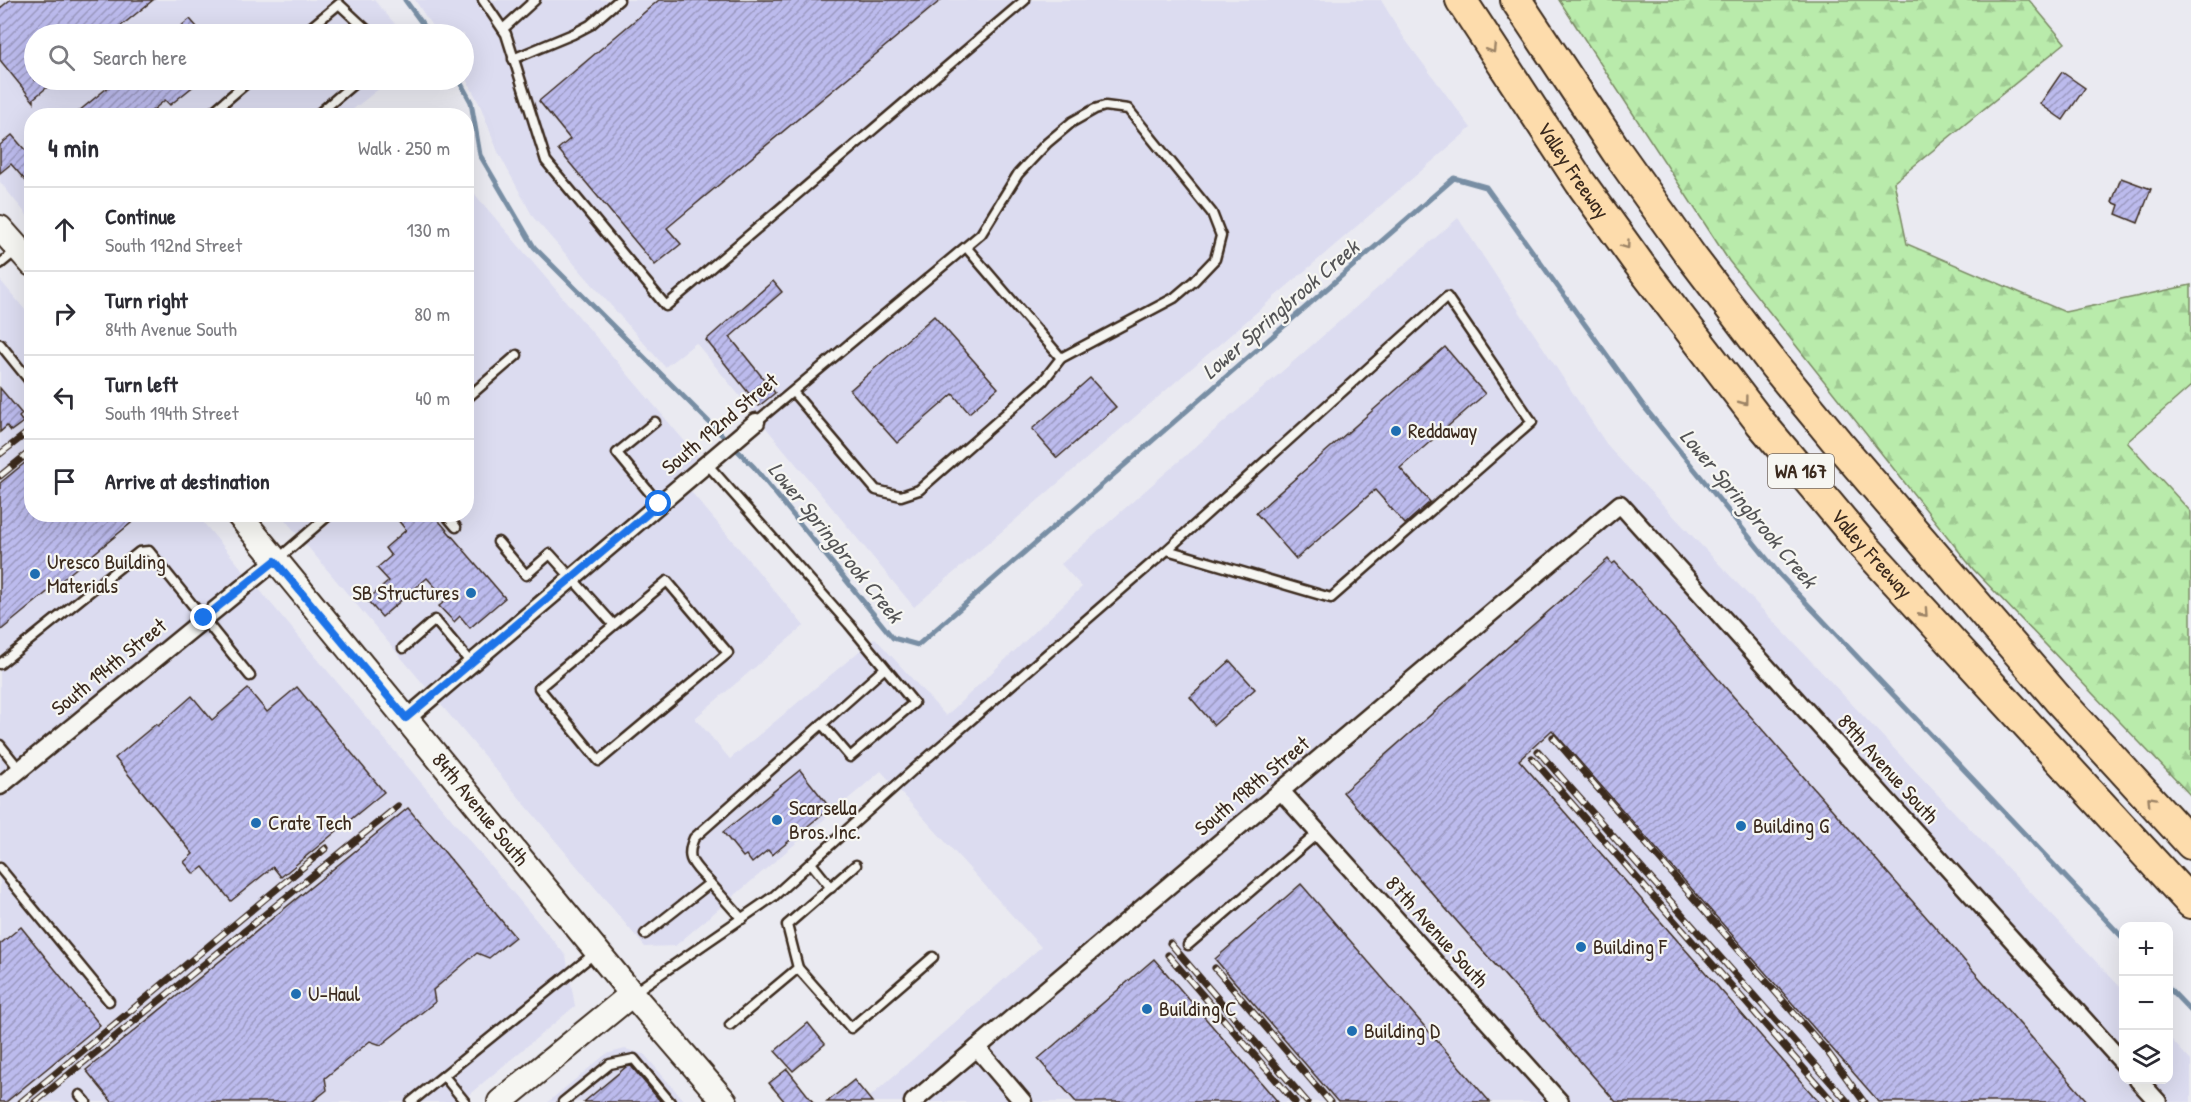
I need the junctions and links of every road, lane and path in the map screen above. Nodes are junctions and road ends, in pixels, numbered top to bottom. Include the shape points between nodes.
1 (483, 0) edge
2 (535, 0) edge
3 (619, 0) edge
4 (1025, 0) edge
5 (1461, 0) edge
6 (1499, 0) edge
7 (1516, 0) edge
8 (315, 24) edge
9 (360, 24) edge
10 (502, 29) junction
11 (513, 59) junction
12 (238, 90) edge
13 (346, 90) edge
14 (217, 108) edge
15 (325, 108) edge
16 (0, 228) edge
17 (966, 247) junction
18 (24, 255) edge
19 (24, 256) edge
20 (0, 264) edge
21 (0, 344) edge
22 (517, 355) dead end
23 (1061, 358) junction
24 (24, 374) edge
25 (474, 392) edge
26 (793, 392) junction
27 (655, 422) dead end
28 (756, 422) joint
29 (711, 460) junction
30 (659, 504) junction
31 (1620, 504) joint
32 (244, 522) edge
33 (321, 522) edge
34 (452, 522) edge
35 (456, 526) dead end
36 (498, 542) dead end
37 (1167, 550) junction
38 (275, 561) junction
39 (571, 579) junction
40 (204, 618) junction
41 (614, 625) junction
42 (403, 648) dead end
43 (471, 663) junction
44 (0, 664) edge
45 (885, 668) junction
46 (250, 676) dead end
47 (2058, 699) junction
48 (406, 718) junction
49 (822, 724) junction
50 (0, 745) edge
51 (20, 770) junction
52 (0, 786) edge
53 (1281, 791) junction
54 (1318, 833) junction
55 (2191, 843) edge
56 (811, 863) junction
57 (856, 866) dead end
58 (0, 868) edge
59 (710, 883) junction
60 (831, 888) junction
61 (2191, 903) edge
62 (742, 919) junction
63 (645, 934) dead end
64 (1188, 945) dead end
65 (598, 951) junction
66 (933, 957) dead end
67 (798, 968) junction
68 (632, 994) junction
69 (109, 1001) dead end
70 (730, 1024) dead end
71 (977, 1048) junction
72 (2119, 1058) edge
73 (444, 1076) junction
74 (2142, 1084) edge
75 (502, 1101) edge
76 (721, 1101) edge
77 (411, 1102) edge
78 (465, 1102) edge
79 (563, 1102) edge
80 (670, 1102) edge
81 (913, 1102) edge
82 (1023, 1102) edge
83 (1560, 1102) edge
84 (2158, 1102) edge

1 - 10 lane
2 - 10 lane
3 - 11 lane via 590,25
4 - 11 lane via 666,306 546,161
5 -> 61 highway, Valley Freeway / WA 167 via 1580,182 1760,422 1861,543
6 - 47 highway via 1634,199 1779,392 1953,597
7 - 47 highway, WA 167 via 1617,152 1774,365
8 - 9 lane via 339,4
10 - 11 lane
12 - 14 lane
13 - 15 lane
16 - 18 main road
17 - 23 lane
17 - 23 lane, South 192nd Street via 981,234 1018,174 1047,143 1095,109 1128,109 1212,213 1221,236 1215,259 1174,298
17 - 26 lane, South 192nd Street
19 - 20 lane
21 - 24 lane
22 - 25 lane
23 - 26 lane via 1043,381 919,490 901,496 876,490
26 - 28 lane, South 192nd Street
27 - 30 lane via 618,453
28 - 29 street, South 192nd Street
29 - 30 street, South 192nd Street
29 - 45 lane
30 - 39 street, South 192nd Street
31 - 53 street, South 198th Street
31 - 72 street, 89th Avenue South
32 - 38 main road, 84th Avenue South
33 - 38 lane
34 - 35 lane
36 - 39 lane via 526,575 550,555
37 - 37 lane via 1331,598 1532,422 1447,297
37 - 56 lane
38 - 40 street, South 194th Street
38 - 48 main road, 84th Avenue South
39 - 41 lane
39 - 43 street, South 192nd Street
40 - 44 lane via 149,551 140,552
40 - 46 lane
40 - 51 street, South 194th Street
41 - 41 lane via 667,581 728,653 599,761 539,688
42 - 43 lane via 435,620
43 - 48 street, South 192nd Street
45 - 49 lane
45 - 49 lane via 914,703 850,757
55 -> 47 highway, WA 167
48 - 65 main road, 84th Avenue South
49 - 59 lane via 694,838 689,857
50 - 51 lane
51 - 52 street, South 194th Street
53 - 54 street, 87th Avenue South
53 - 71 street, South 198th Street
54 - 64 lane
54 - 83 street, 87th Avenue South
56 - 60 lane
56 - 62 lane
57 - 60 lane
58 - 69 lane
59 - 62 lane
59 - 63 lane
60 - 67 lane via 787,925
62 - 68 lane
65 - 68 main road, 84th Avenue South
65 - 73 lane
66 - 67 lane via 851,1028
67 - 70 lane
68 - 75 main road
68 - 76 main road, 84th Avenue South
71 - 81 street, South 198th Street
71 - 82 street
73 - 77 lane
73 - 78 lane
74 - 84 street
79 - 80 lane via 610,1064 634,1059

